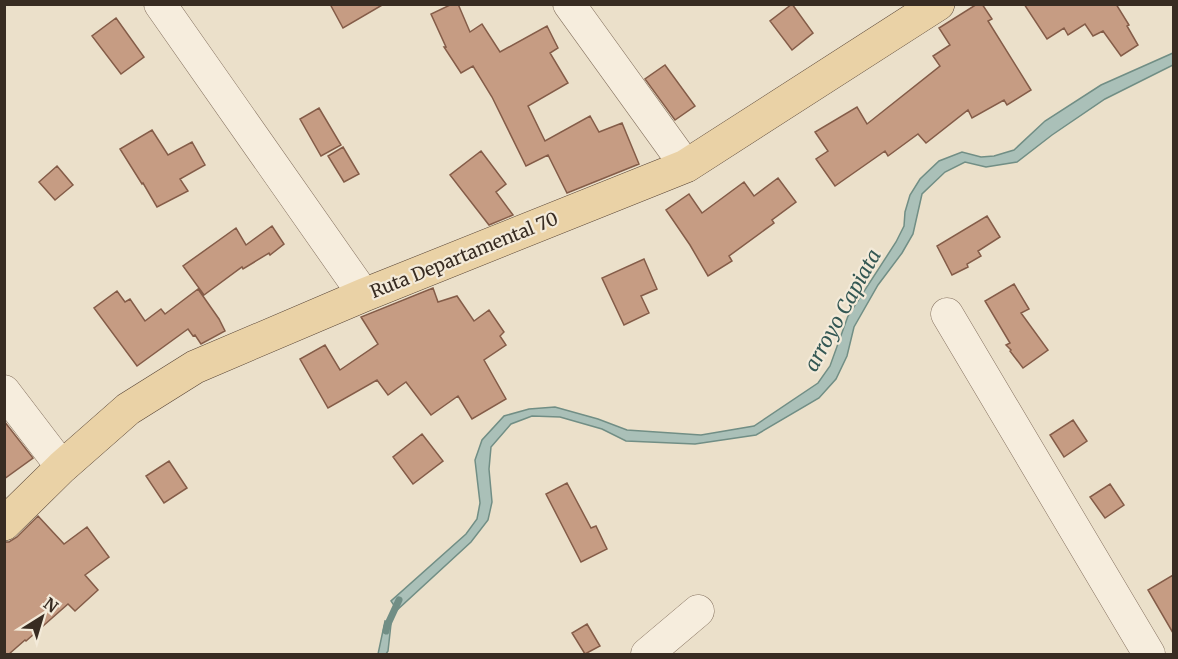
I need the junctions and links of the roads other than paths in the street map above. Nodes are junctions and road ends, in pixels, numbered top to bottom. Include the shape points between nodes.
1 (160, 4) edge
2 (569, 4) edge
3 (938, 4) edge
4 (686, 166) junction
5 (364, 295) junction
6 (946, 314) dead end
7 (4, 391) edge
8 (62, 467) junction
9 (4, 524) edge
10 (698, 611) dead end
11 (647, 654) edge
12 (1149, 654) edge

1 - 5 street
2 - 4 street
3 - 4 main road, Ruta Departamental 70
4 - 5 main road, Ruta Departamental 70
5 - 8 main road, Ruta Departamental 70 via 195,367 128,409
6 - 12 street
7 - 8 street
8 - 9 main road, Ruta Departamental 70
10 - 11 street

